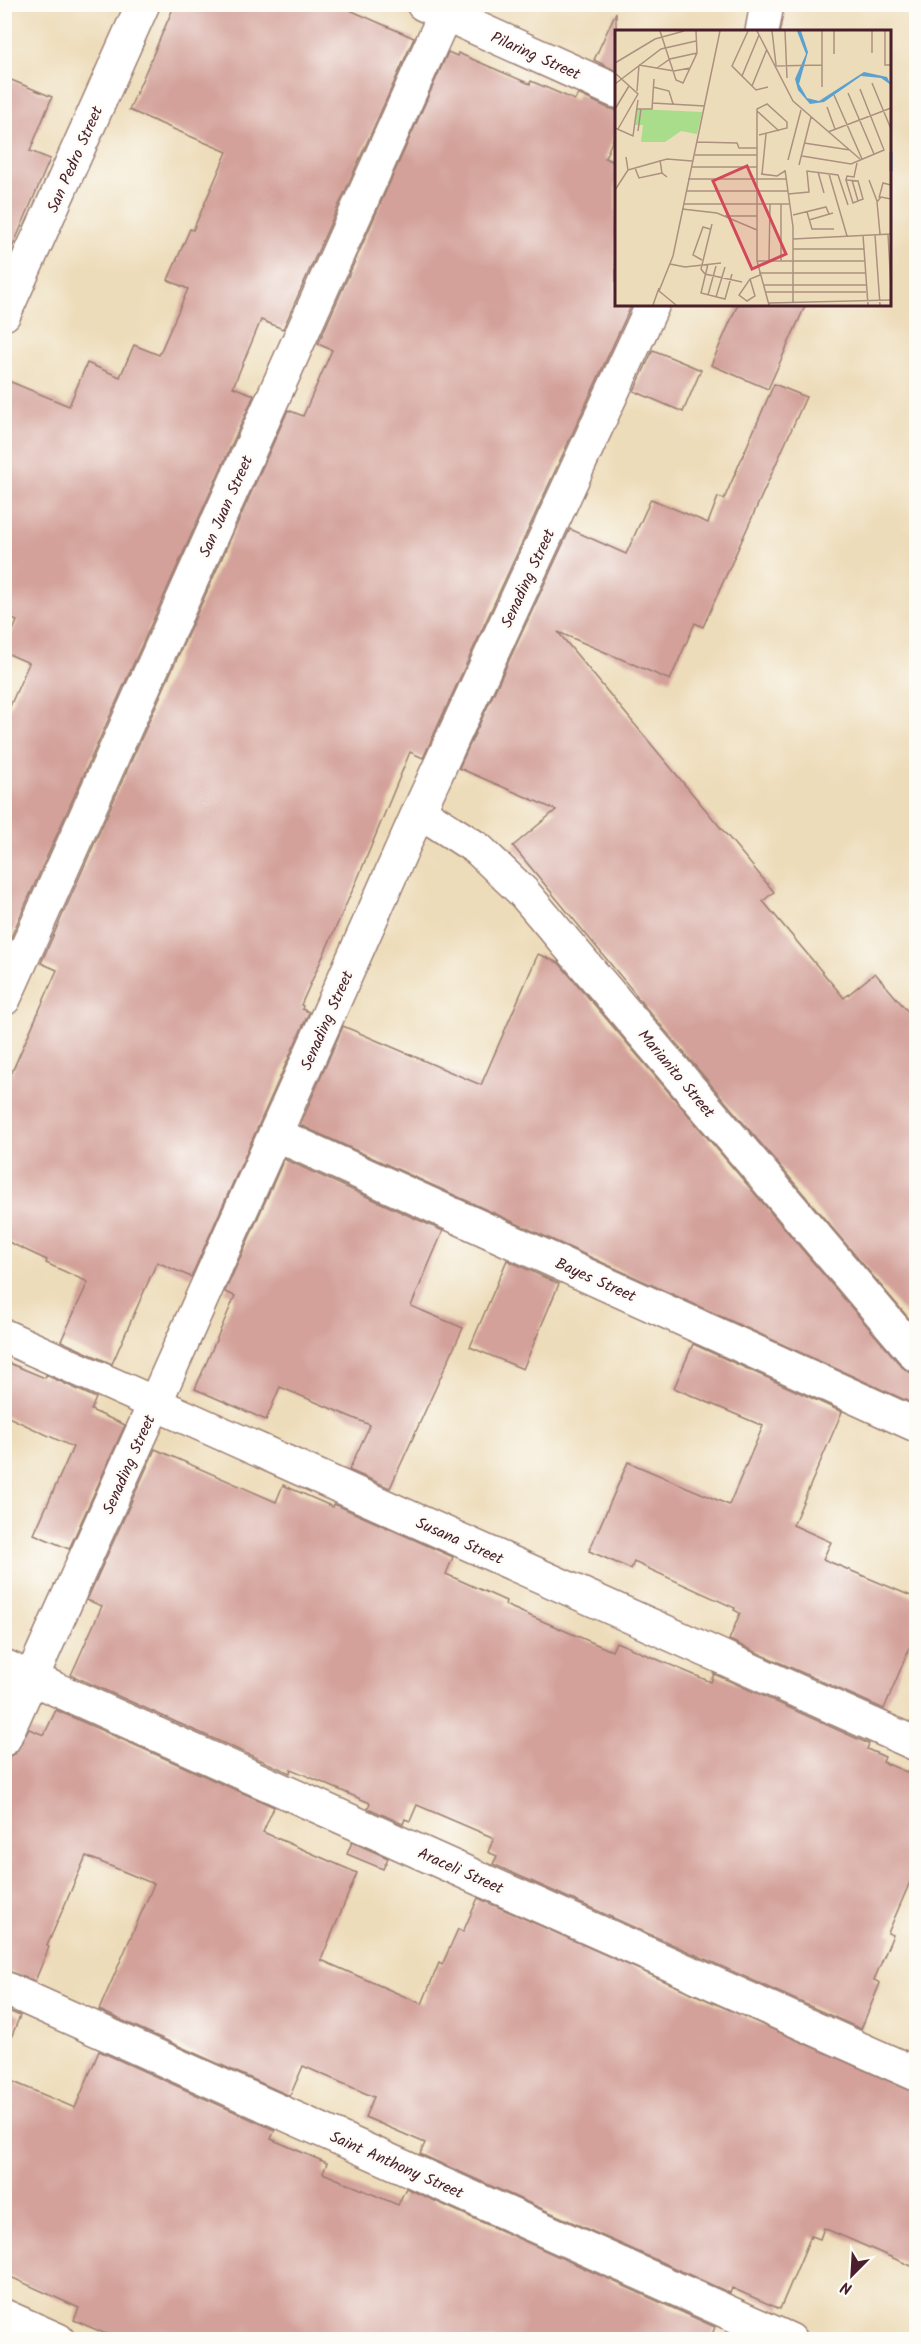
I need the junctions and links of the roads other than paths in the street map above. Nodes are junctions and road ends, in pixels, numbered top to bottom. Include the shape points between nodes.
1 (143, 4) edge
2 (767, 4) edge
3 (434, 9) edge
4 (762, 30) edge
5 (615, 91) edge
6 (652, 306) edge
7 (4, 314) edge
8 (419, 811) junction
9 (4, 999) edge
10 (275, 1134) junction
11 (4, 1336) edge
12 (916, 1355) edge
13 (155, 1403) junction
14 (916, 1425) edge
15 (18, 1672) edge
16 (4, 1739) edge
17 (916, 1744) edge
18 (4, 1988) edge
19 (916, 2074) edge
20 (4, 2316) edge
21 (58, 2340) edge
22 (790, 2340) edge

1 - 7 street, San Pedro Street
2 - 4 street
3 - 5 street, Pilaring Street
3 - 9 street, San Juan Street
6 - 8 street, Senading Street
8 - 10 street, Senading Street
8 - 12 street, Marianito Street via 478,849 523,892
10 - 13 street, Senading Street
10 - 14 street, Bayes Street
11 - 13 street, Susana Street
13 - 15 street, Senading Street
13 - 17 street, Susana Street
15 - 16 street, Senading Street
15 - 19 street, Araceli Street
18 - 22 street, Saint Anthony Street
20 - 21 street

